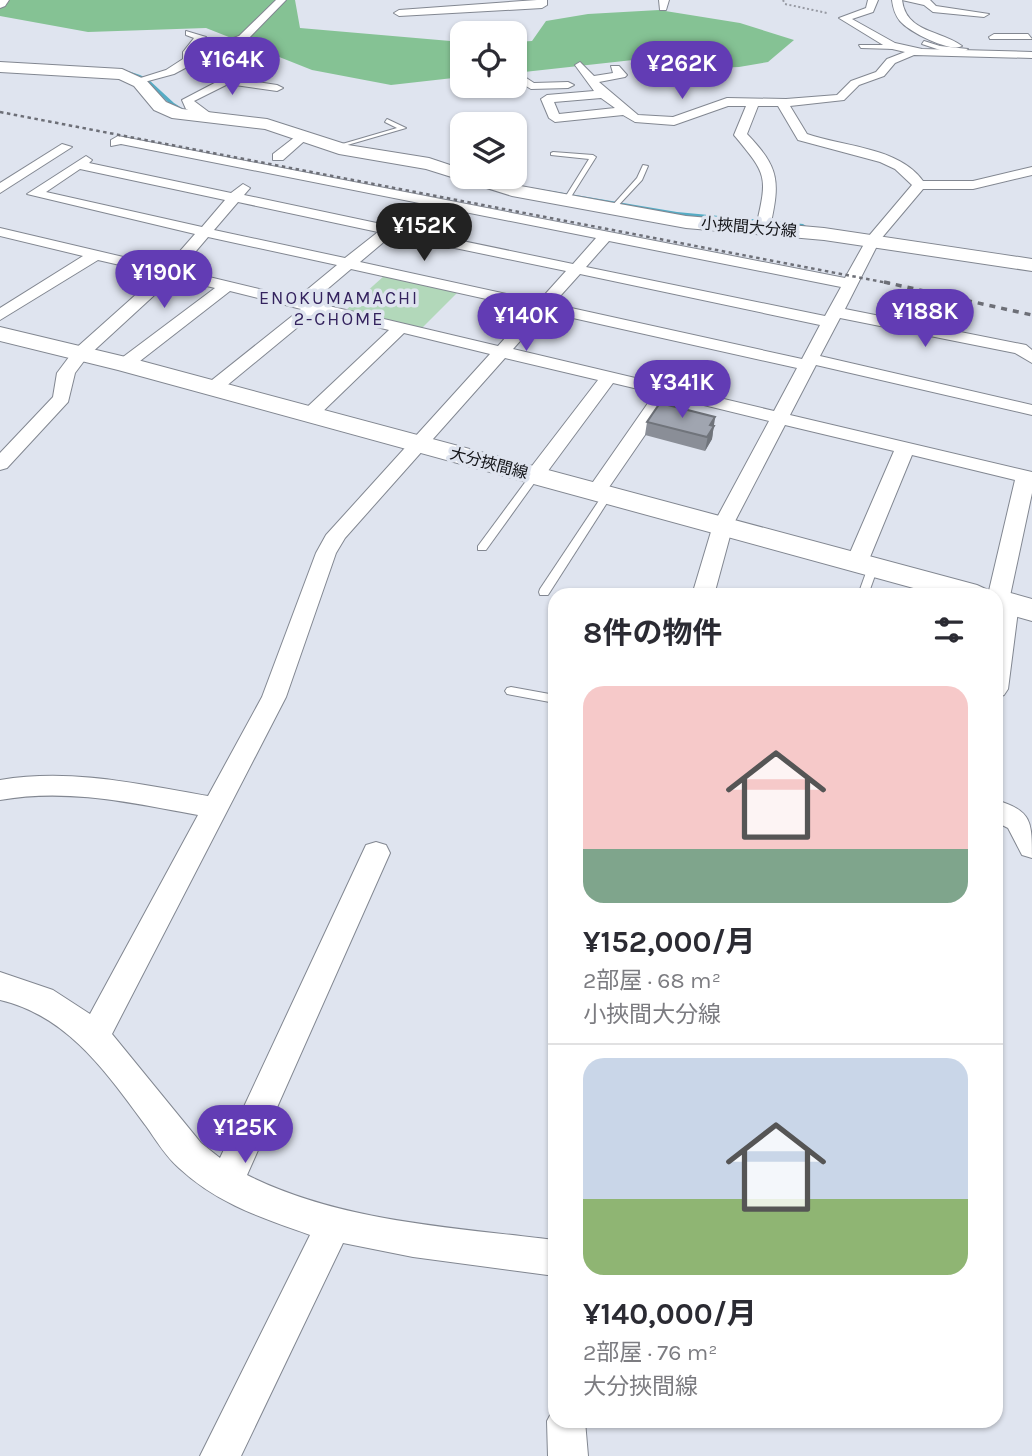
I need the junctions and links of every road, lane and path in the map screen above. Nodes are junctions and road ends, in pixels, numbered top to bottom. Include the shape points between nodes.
1 (281, 0) edge
2 (422, 0) edge
3 (542, 0) edge
4 (783, 0) edge
5 (873, 0) edge
6 (897, 0) edge
7 (907, 0) edge
8 (467, 8) junction
9 (509, 8) edge
10 (984, 13) dead end
11 (844, 18) junction
12 (466, 21) edge
13 (190, 33) dead end
14 (993, 37) dead end
15 (1015, 37) junction
16 (1028, 37) dead end
17 (861, 46) dead end
18 (895, 47) junction
19 (921, 47) junction
20 (215, 49) junction
21 (968, 50) junction
22 (1032, 53) edge
23 (255, 56) dead end
24 (188, 60) junction
25 (580, 65) dead end
26 (0, 67) edge
27 (615, 68) dead end
28 (144, 79) junction
29 (527, 81) edge
30 (591, 82) junction
31 (277, 88) dead end
32 (603, 94) junction
33 (753, 100) junction
34 (783, 102) junction
35 (625, 111) junction
36 (201, 117) junction
37 (387, 121) dead end
38 (304, 136) junction
39 (115, 143) dead end
40 (66, 147) dead end
41 (335, 147) junction
42 (553, 154) dead end
43 (278, 158) dead end
44 (645, 166) dead end
45 (264, 168) junction
46 (450, 171) edge
47 (1032, 171) edge
48 (919, 185) junction
49 (0, 189) edge
50 (509, 189) edge
51 (232, 198) junction
52 (567, 199) junction
53 (424, 201) junction
54 (613, 208) junction
55 (763, 227) junction
56 (388, 230) junction
57 (0, 232) edge
58 (203, 232) junction
59 (605, 237) junction
60 (873, 240) junction
61 (95, 255) junction
62 (347, 265) junction
63 (1032, 265) edge
64 (576, 270) junction
65 (170, 273) junction
66 (850, 284) junction
67 (227, 286) junction
68 (10, 292) dead end
69 (30, 296) junction
70 (306, 305) junction
71 (541, 309) junction
72 (0, 315) edge
73 (832, 317) junction
74 (400, 328) junction
75 (0, 334) edge
76 (502, 352) junction
77 (81, 353) junction
78 (1032, 358) edge
79 (809, 362) junction
80 (124, 364) junction
81 (609, 377) junction
82 (213, 388) junction
83 (666, 391) junction
84 (1032, 410) edge
85 (310, 414) junction
86 (780, 418) junction
87 (418, 443) junction
88 (905, 448) junction
89 (0, 464) edge
90 (535, 475) junction
91 (1029, 477) edge
92 (601, 493) junction
93 (723, 525) junction
94 (482, 548) dead end
95 (865, 564) junction
96 (706, 588) edge
97 (863, 588) edge
98 (952, 588) edge
99 (544, 592) dead end
100 (1003, 597) edge
101 (510, 691) dead end
102 (548, 698) edge
103 (0, 790) edge
104 (217, 808) junction
105 (1003, 813) edge
106 (1032, 847) edge
107 (376, 853) dead end
108 (0, 986) edge
109 (94, 1037) junction
110 (225, 1185) junction
111 (334, 1224) junction
112 (548, 1257) edge
113 (566, 1428) edge
114 (220, 1456) edge
115 (568, 1456) edge

1 - 20 street via 243,38
2 - 8 street via 398,8 411,15
3 - 9 street via 542,5
4 - 11 path
5 - 11 street via 872,8
6 - 21 street via 898,13 911,25
7 - 10 street via 927,2 933,9
8 - 9 street
8 - 12 street
11 - 18 street
13 - 24 street via 201,37 188,52
14 - 15 street
15 - 16 street
15 - 22 street
17 - 18 lane
18 - 19 street
19 - 21 street
19 - 34 street via 855,83 841,98
20 - 23 street
20 - 24 street
21 - 22 street
24 - 28 street via 177,69
25 - 30 street
26 - 28 main road via 111,72
27 - 30 street via 621,75
28 - 36 main road via 165,109
29 - 30 street via 534,86
30 - 32 street
31 - 36 street via 226,80 188,100 204,113
32 - 35 street
32 - 35 street via 547,99 555,118
33 - 34 street
33 - 35 street via 722,103 674,121 635,118
33 - 55 street via 740,135 759,152 772,178
34 - 48 street via 802,137 888,161 912,174
36 - 38 main road via 261,123
37 - 41 lane via 403,128
38 - 41 main road
38 - 43 street
39 - 45 street
40 - 49 street
41 - 46 main road
42 - 52 lane via 593,158
44 - 54 lane via 640,179
45 - 51 street
45 - 53 street
47 - 48 street via 973,185
48 - 60 street
50 - 52 main road, 小挾間大分線
51 - 56 street
51 - 58 street
51 - 58 street via 82,163 34,194
52 - 54 main road, 小挾間大分線
53 - 56 street
53 - 59 street
54 - 55 main road, 小挾間大分線 via 686,222
55 - 60 main road, 小挾間大分線
56 - 62 street
56 - 64 street
57 - 61 street
58 - 62 street
58 - 65 street
59 - 64 street
59 - 66 street
60 - 63 main road, 小挾間大分線
60 - 66 street
61 - 65 street
61 - 69 street
62 - 70 street
62 - 71 street
64 - 71 street
64 - 73 street
65 - 67 street
65 - 77 street
66 - 73 street
67 - 70 street
67 - 80 street
68 - 69 street
69 - 72 street
70 - 74 street
70 - 82 street
71 - 76 street
71 - 79 street
73 - 78 street via 1020,349
73 - 79 street
74 - 76 street
74 - 85 street
75 - 77 main road, 大分挾間線
76 - 81 street
76 - 87 street
77 - 80 main road, 大分挾間線
77 - 89 street via 66,373 62,398
79 - 84 street
79 - 86 street
80 - 82 main road, 大分挾間線
81 - 83 street
81 - 90 street
82 - 85 main road, 大分挾間線
83 - 86 street
83 - 92 street
85 - 87 main road, 大分挾間線
86 - 88 street
86 - 93 street
87 - 90 main road, 大分挾間線
87 - 104 street via 336,535 326,553 274,697
88 - 91 street
88 - 95 street
90 - 92 main road, 大分挾間線
90 - 94 lane
91 - 100 street
92 - 93 main road, 大分挾間線
92 - 99 lane
93 - 95 main road, 大分挾間線
93 - 96 street
95 - 97 lane
95 - 98 main road, 大分挾間線
101 - 102 lane
103 - 104 street via 57,783
104 - 109 street
105 - 106 street via 1017,820
107 - 110 street
108 - 109 street via 64,1011
109 - 110 street via 189,1155
110 - 111 street
111 - 112 street
111 - 114 street
113 - 115 street

